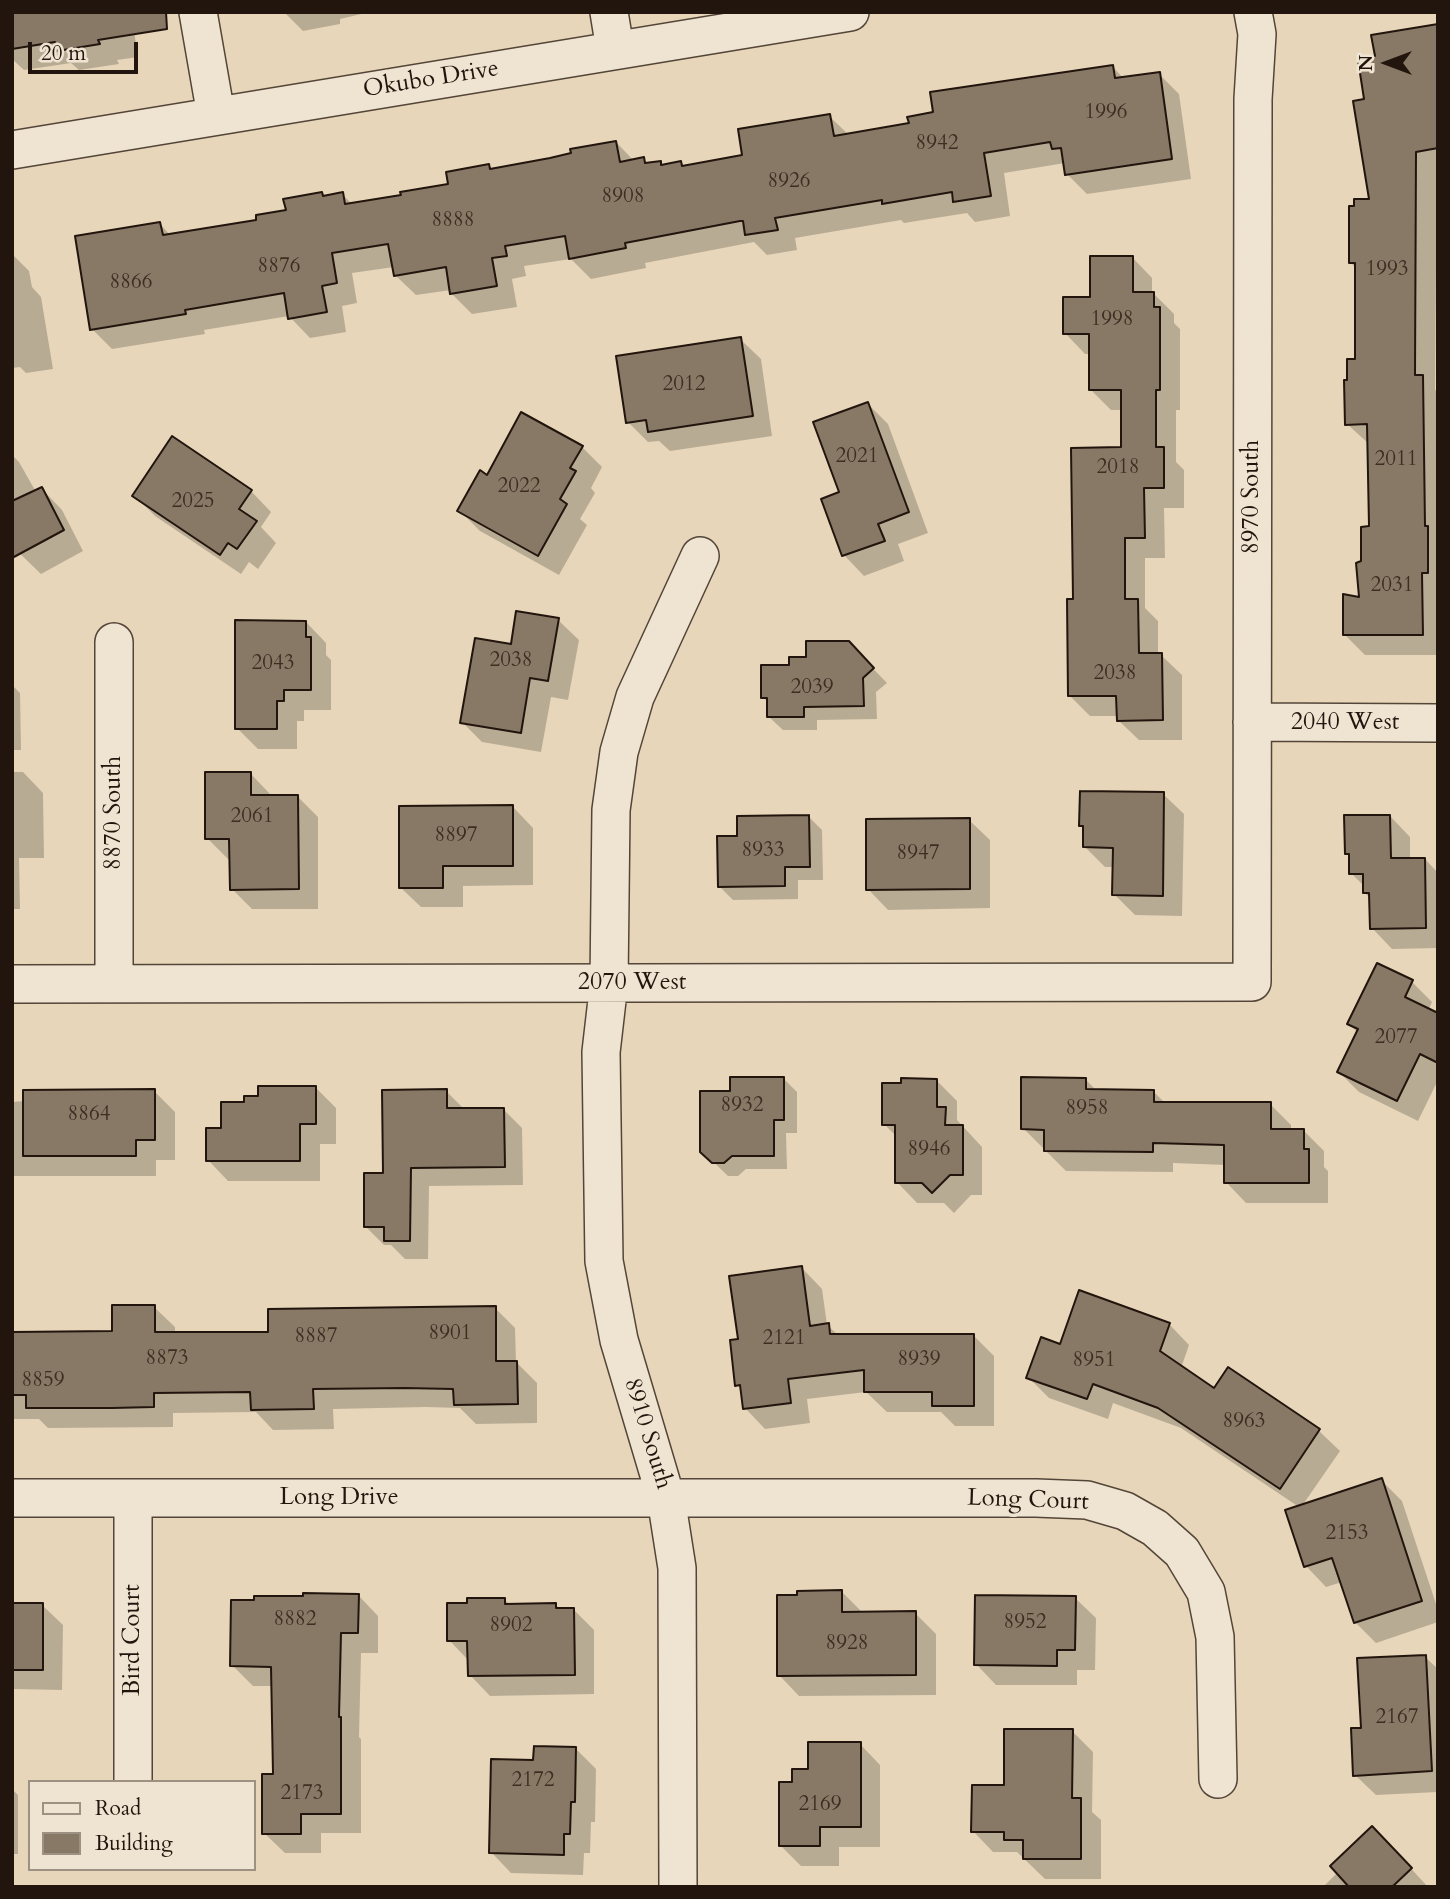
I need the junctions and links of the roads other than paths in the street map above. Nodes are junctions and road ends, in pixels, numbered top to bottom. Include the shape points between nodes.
1 (198, 12) edge
2 (609, 12) edge
3 (850, 12) edge
4 (1253, 12) edge
5 (615, 49) junction
6 (216, 115) junction
7 (12, 150) edge
8 (701, 556) dead end
9 (114, 642) dead end
10 (1252, 722) junction
11 (1438, 723) edge
12 (1252, 982) joint
13 (609, 983) junction
14 (12, 984) edge
15 (114, 984) junction
16 (12, 1498) edge
17 (133, 1498) junction
18 (666, 1498) junction
19 (1218, 1779) dead end
20 (133, 1780) edge
21 (678, 1887) edge

1 - 6 street
2 - 5 street
3 - 5 street, Okubo Drive
4 - 10 street, 8970 South via 1257,34 1253,99
5 - 6 street, Okubo Drive
6 - 7 street, Okubo Drive
8 - 13 street, 8910 South via 635,697 620,752 611,810
9 - 15 street, 8870 South
10 - 11 street, 2040 West
10 - 12 street, 8970 South
12 - 13 street, 2070 West
13 - 15 street, 2070 West
13 - 18 street, 8910 South via 601,1052 604,1261 619,1340
14 - 15 street, 2070 West
16 - 17 street, Long Drive
17 - 18 street, Long Drive
17 - 20 street, Bird Court
18 - 19 street, Long Court via 1035,1498 1087,1500 1125,1511 1155,1528 1182,1552 1206,1592 1215,1637
18 - 21 street, 8910 South via 677,1568

